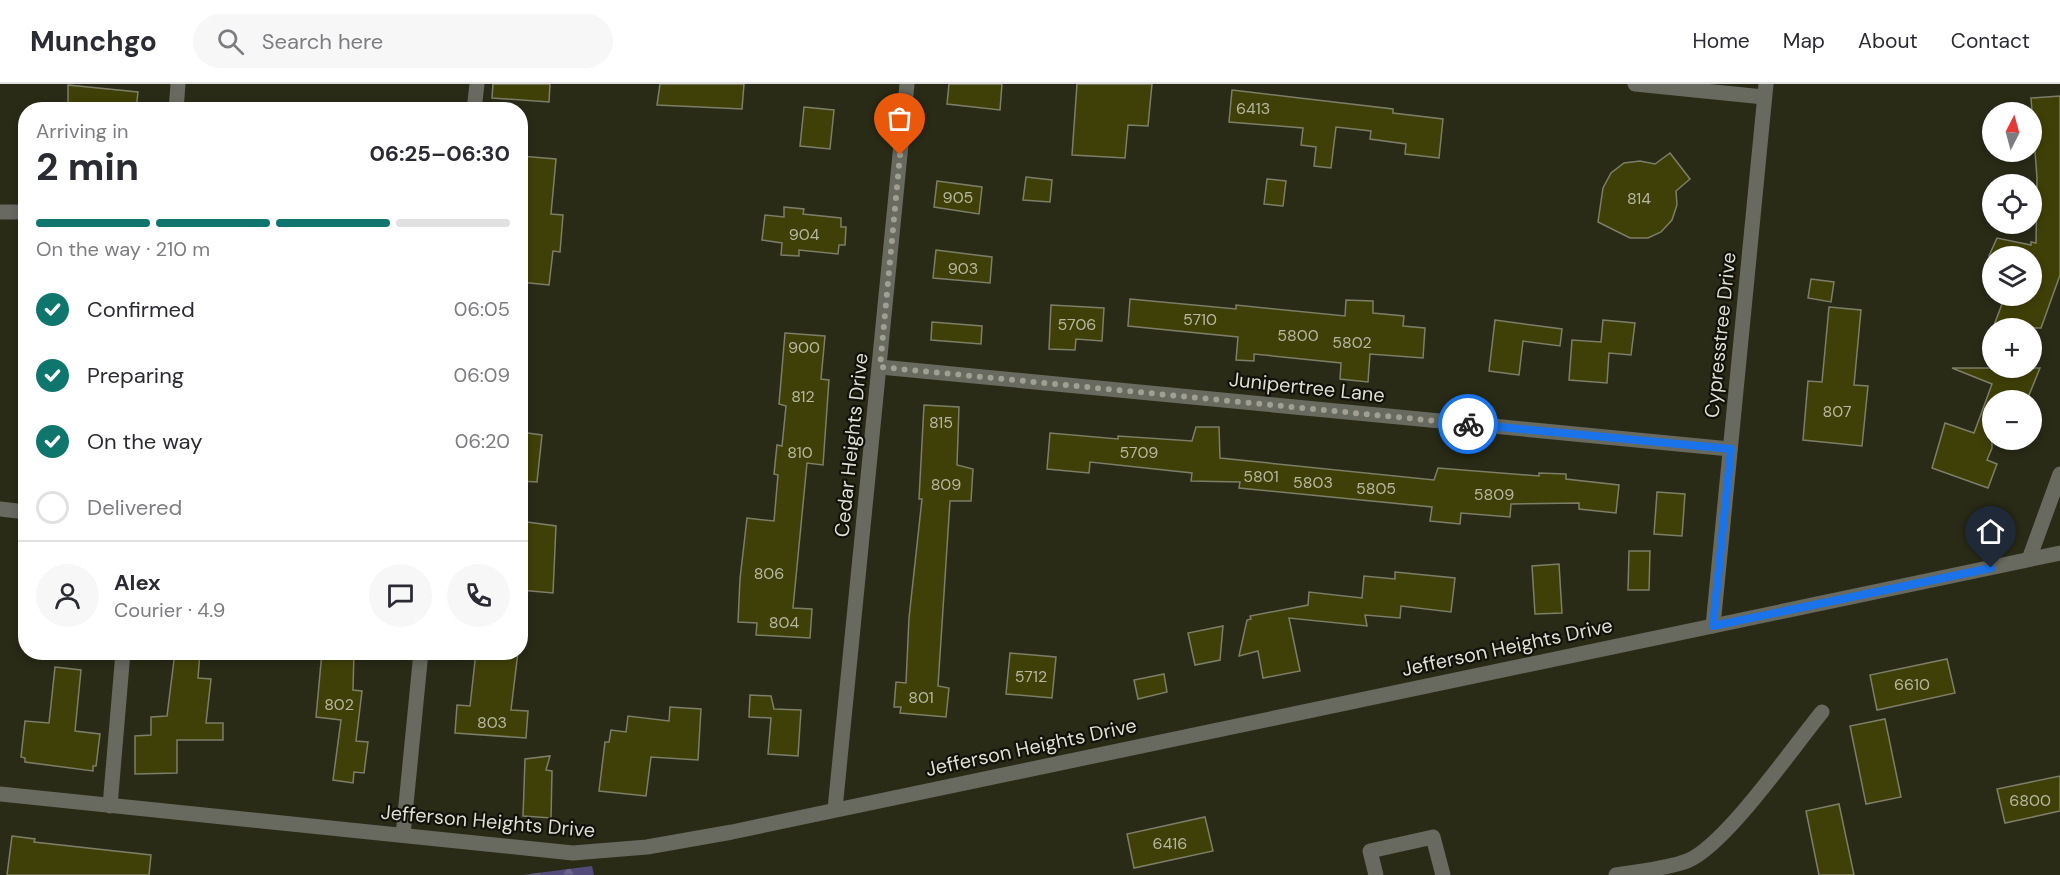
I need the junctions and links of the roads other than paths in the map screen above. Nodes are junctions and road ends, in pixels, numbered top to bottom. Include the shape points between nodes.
1 (178, 84) edge
2 (477, 84) edge
3 (907, 84) edge
4 (1635, 84) edge
5 (1765, 91) edge
6 (177, 102) edge
7 (475, 102) edge
8 (0, 212) edge
9 (18, 212) edge
10 (880, 367) junction
11 (1731, 449) junction
12 (2060, 474) edge
13 (0, 509) edge
14 (18, 511) edge
15 (2060, 553) edge
16 (2029, 560) junction
17 (1713, 626) junction
18 (122, 660) edge
19 (420, 660) edge
20 (1822, 712) dead end
21 (0, 794) edge
22 (110, 806) junction
23 (834, 809) junction
24 (403, 835) junction
25 (1688, 868) edge
26 (1376, 875) edge
27 (1443, 875) edge
28 (1616, 875) edge

1 - 6 street
2 - 7 street
3 - 10 street, Cedar Heights Drive
4 - 5 street
5 - 11 street, Cypresstree Drive
8 - 9 street
10 - 11 street, Junipertree Lane
10 - 23 street, Cedar Heights Drive
11 - 17 street, Cypresstree Drive
12 - 16 street
13 - 14 street
15 - 16 street, Jefferson Heights Drive
16 - 17 street, Jefferson Heights Drive
17 - 23 street, Jefferson Heights Drive
18 - 22 street
19 - 24 street
20 - 25 street via 1717,841
21 - 22 street, Jefferson Heights Drive
22 - 24 street, Jefferson Heights Drive
23 - 24 street, Jefferson Heights Drive via 721,834 591,853
25 - 28 street
26 - 27 street via 1370,851 1433,837

